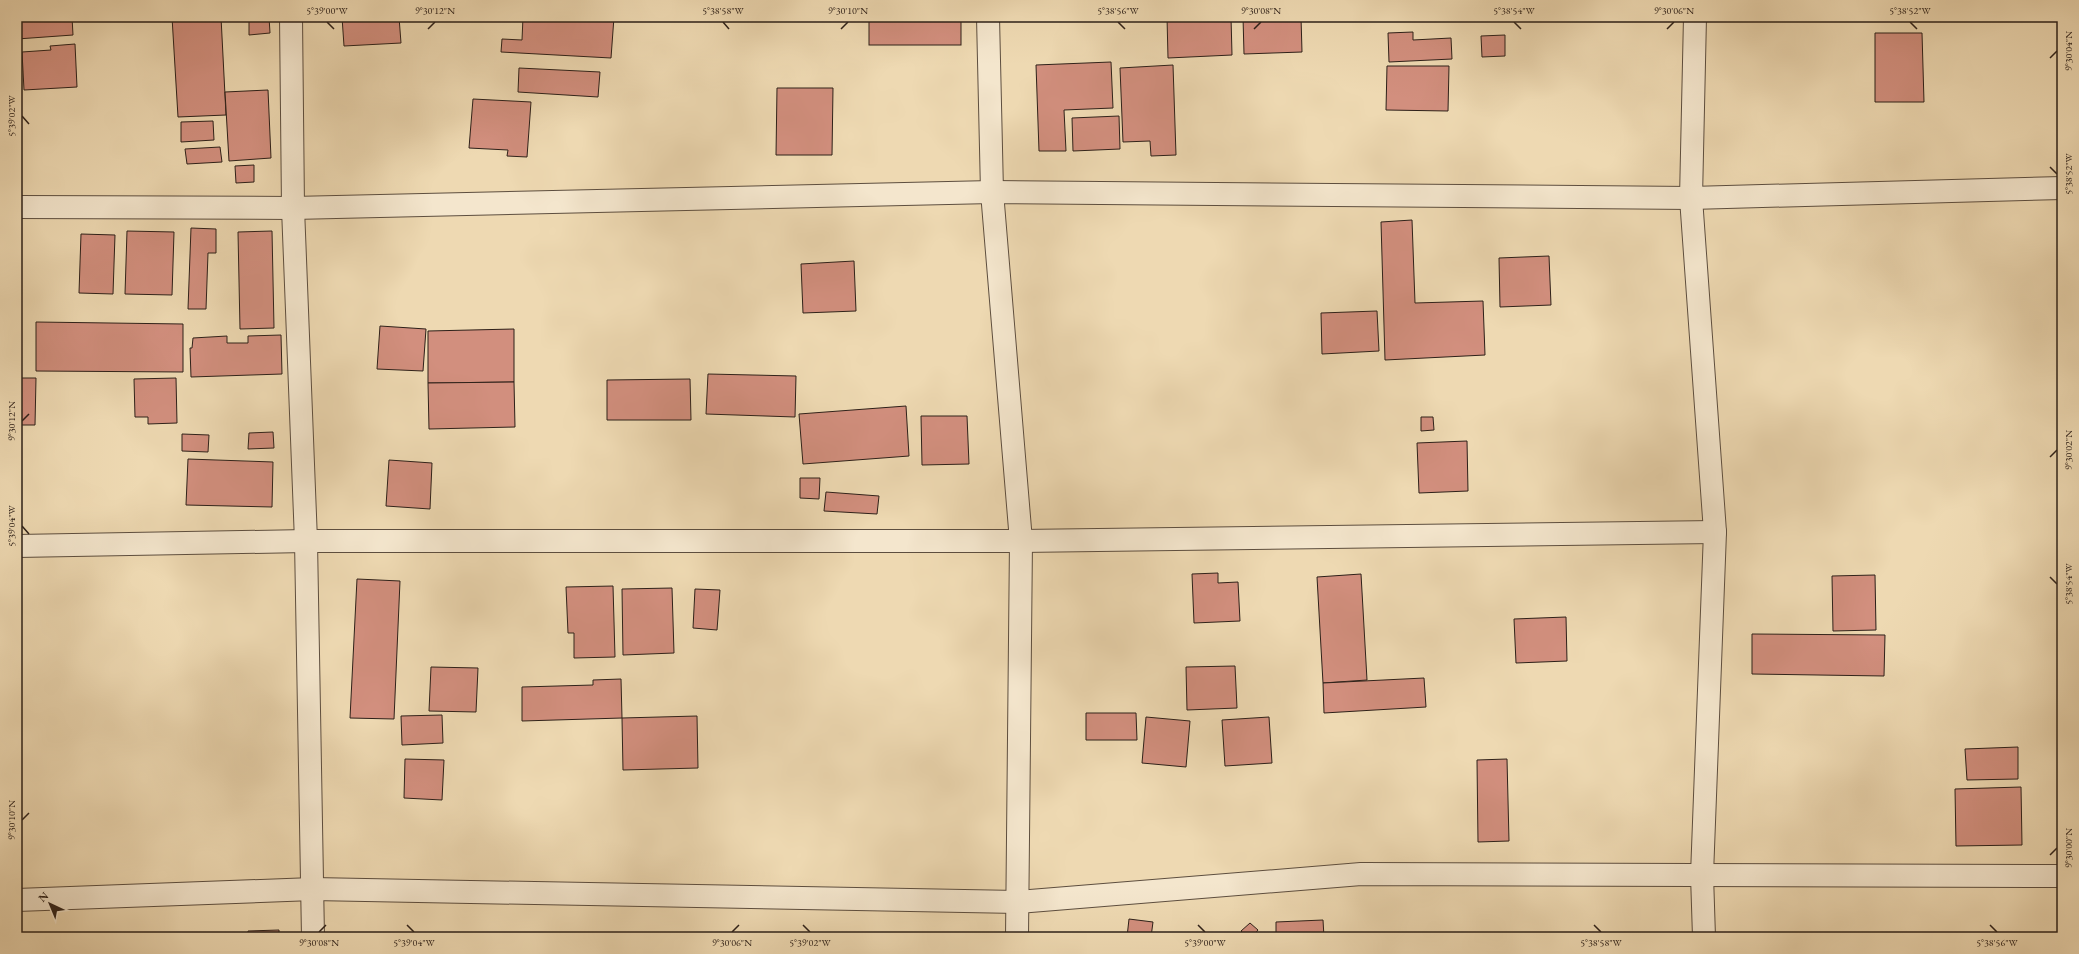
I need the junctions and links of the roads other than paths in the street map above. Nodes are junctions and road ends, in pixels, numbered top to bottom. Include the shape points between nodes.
1 (291, 17) edge
2 (988, 17) edge
3 (1695, 17) edge
4 (2062, 188) edge
5 (992, 192) junction
6 (1691, 198) junction
7 (17, 207) edge
8 (293, 208) junction
9 (1715, 532) junction
10 (306, 541) junction
11 (1021, 542) junction
12 (17, 546) edge
13 (1702, 875) junction
14 (2062, 876) edge
15 (313, 889) junction
16 (17, 900) edge
17 (1018, 902) junction
18 (313, 937) edge
19 (1017, 937) edge
20 (1704, 937) edge

1 - 8 street
2 - 5 street
3 - 6 street
4 - 6 street
5 - 6 street
5 - 8 street
5 - 11 street
6 - 9 street
7 - 8 street
8 - 10 street
9 - 11 street
9 - 13 street
10 - 11 street
10 - 12 street
10 - 15 street
11 - 17 street
13 - 14 street
13 - 17 street via 1361,874
13 - 20 street
15 - 16 street
15 - 17 street
15 - 18 street
17 - 19 street

